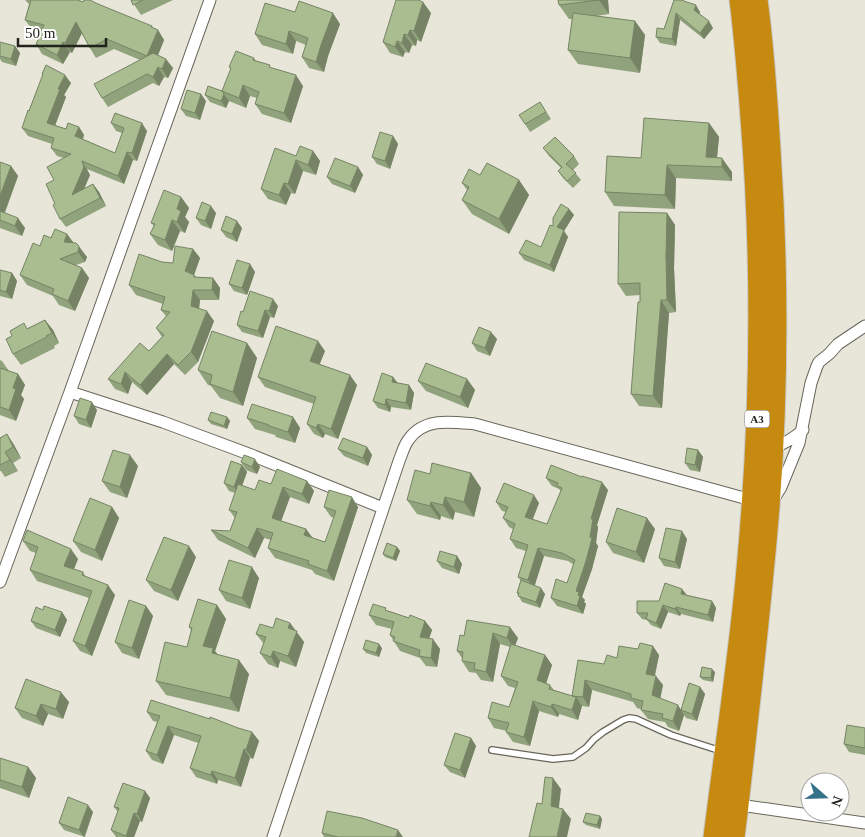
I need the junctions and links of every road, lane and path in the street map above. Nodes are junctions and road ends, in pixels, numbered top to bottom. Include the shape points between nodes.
1 (210, 0) edge
2 (740, 0) edge
3 (757, 0) edge
4 (753, 45) junction
5 (865, 326) edge
6 (70, 392) junction
7 (802, 430) junction
8 (772, 448) junction
9 (761, 503) junction
10 (383, 508) junction
11 (0, 582) edge
12 (749, 627) junction
13 (492, 750) dead end
14 (726, 753) junction
15 (729, 802) junction
16 (865, 823) edge
17 (274, 837) edge
18 (714, 837) edge
19 (734, 837) edge

1 - 6 street
2 - 4 highway, A3
3 - 4 highway, A3
4 - 8 highway, A3 via 768,106 773,194 776,347
4 - 9 highway, A3 via 759,276 756,439
5 - 7 street via 819,362 811,383
6 - 10 street via 163,422
6 - 11 street
7 - 8 street via 786,443
7 - 9 street via 781,487
8 - 9 highway, A3
9 - 10 street via 475,424 446,421 421,426 408,439
9 - 12 highway, A3 via 747,568
10 - 17 street
12 - 14 highway, A3
12 - 15 highway, A3
13 - 14 lane via 564,759 572,757 603,732 629,718
14 - 15 highway, A3
15 - 16 street
15 - 18 highway, A3
15 - 19 highway, A3

